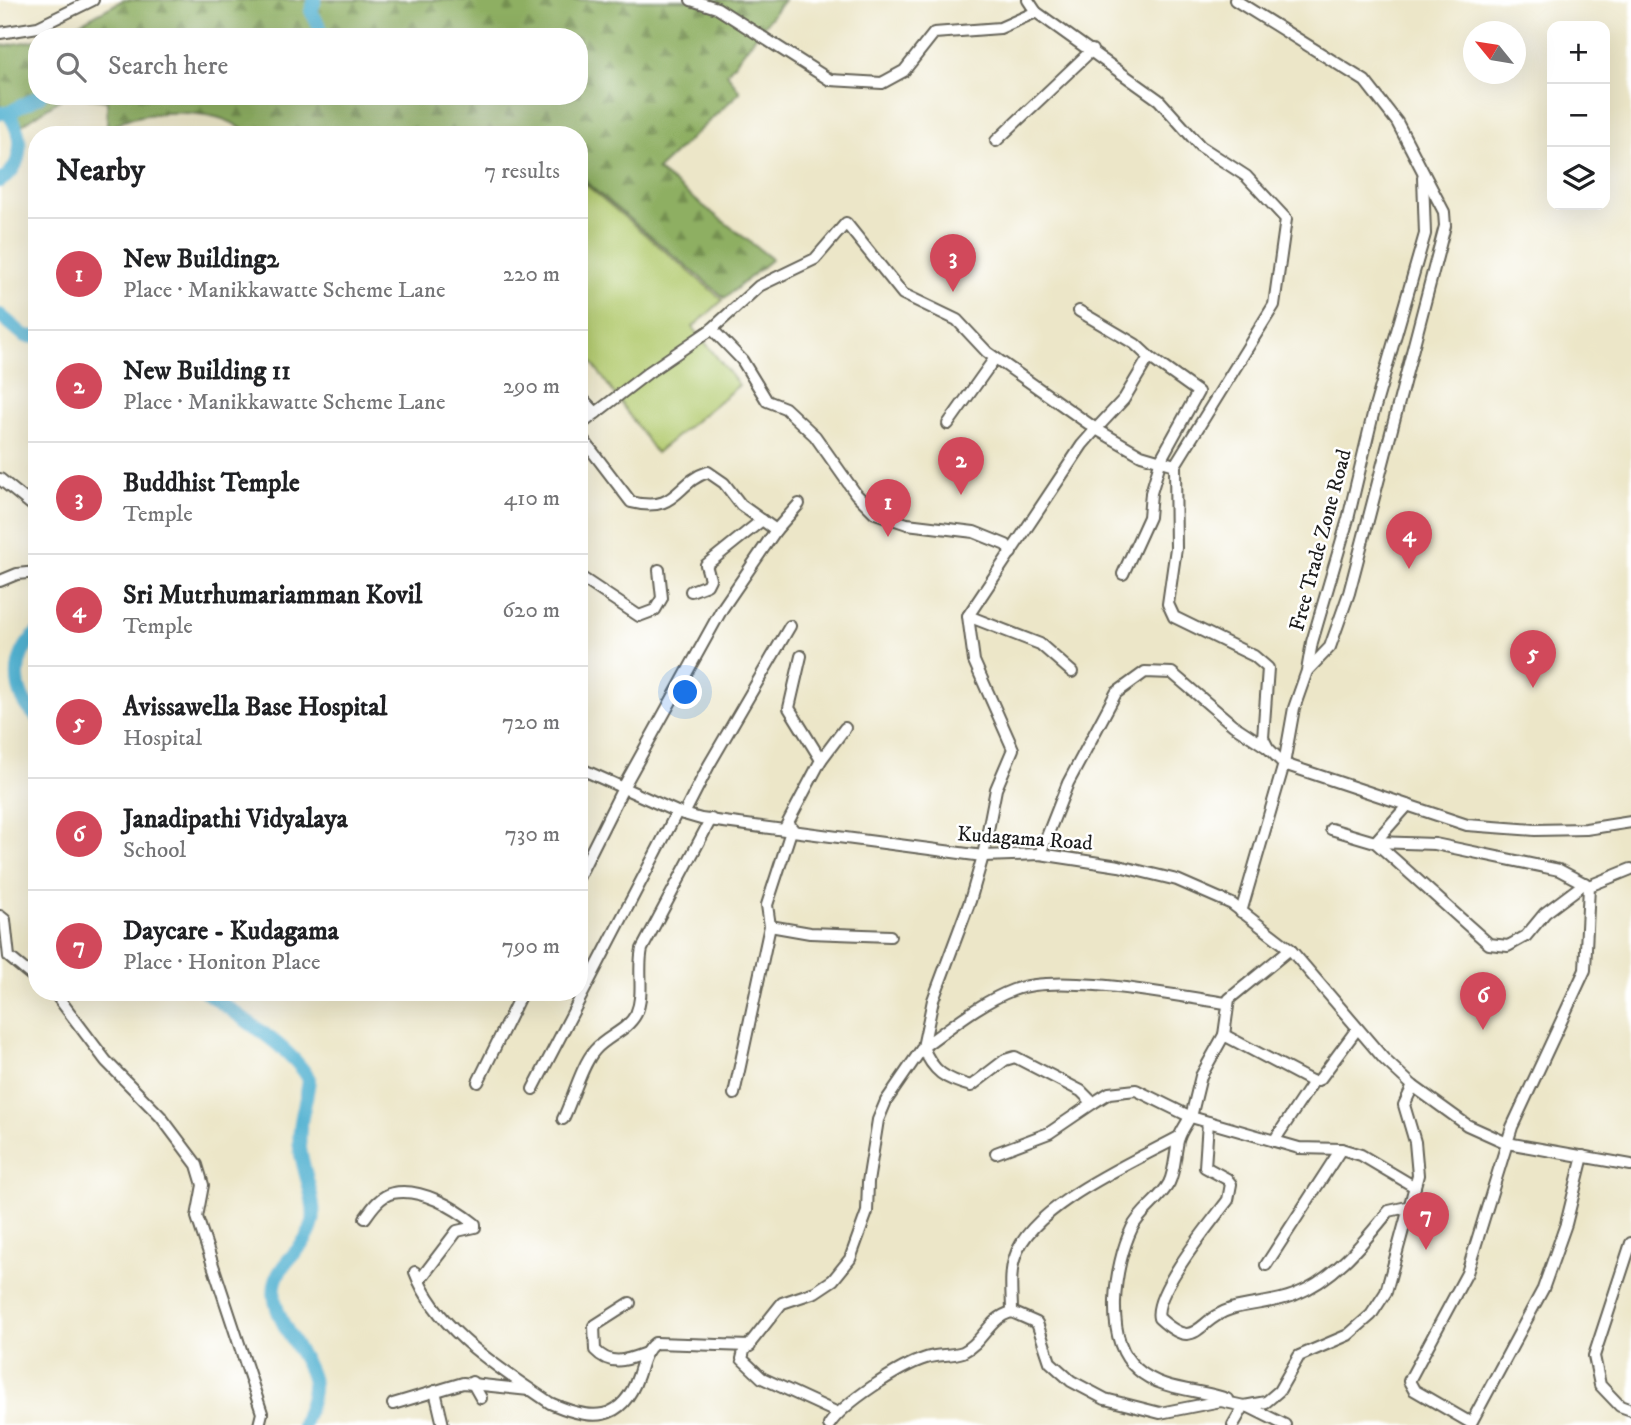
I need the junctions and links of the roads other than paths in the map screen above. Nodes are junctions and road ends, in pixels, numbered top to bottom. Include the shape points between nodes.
1 (93, 0) edge
2 (691, 0) edge
3 (1027, 0) edge
4 (1235, 0) edge
5 (1036, 12) junction
6 (32, 28) edge
7 (28, 29) edge
8 (0, 33) edge
9 (1092, 50) junction
10 (996, 141) dead end
11 (1423, 176) junction
12 (1079, 311) dead end
13 (712, 329) junction
14 (995, 358) junction
15 (1149, 358) junction
16 (588, 405) edge
17 (596, 413) junction
18 (588, 419) edge
19 (948, 424) dead end
20 (1096, 429) junction
21 (588, 446) edge
22 (1161, 459) junction
23 (1175, 465) junction
24 (0, 479) edge
25 (28, 502) edge
26 (799, 503) dead end
27 (762, 520) junction
28 (776, 530) junction
29 (1011, 553) junction
30 (659, 570) dead end
31 (28, 573) edge
32 (1123, 574) dead end
33 (0, 580) edge
34 (588, 582) edge
35 (691, 591) dead end
36 (968, 616) junction
37 (790, 626) dead end
38 (801, 656) dead end
39 (1307, 671) junction
40 (1072, 672) dead end
41 (845, 728) dead end
42 (1268, 748) junction
43 (821, 760) junction
44 (1284, 764) junction
45 (588, 772) edge
46 (624, 786) junction
47 (1408, 805) junction
48 (681, 813) junction
49 (711, 819) junction
50 (1631, 822) edge
51 (789, 828) junction
52 (1331, 829) dead end
53 (1375, 842) junction
54 (1040, 855) junction
55 (983, 856) junction
56 (588, 858) edge
57 (1631, 869) edge
58 (1587, 884) junction
59 (1241, 912) junction
60 (0, 916) edge
61 (770, 926) junction
62 (890, 936) dead end
63 (1290, 949) junction
64 (28, 973) edge
65 (588, 987) edge
66 (61, 1001) edge
67 (518, 1001) edge
68 (581, 1001) edge
69 (1226, 1003) junction
70 (1357, 1028) junction
71 (1224, 1035) junction
72 (923, 1046) junction
73 (478, 1082) dead end
74 (1314, 1082) junction
75 (1413, 1086) junction
76 (533, 1090) dead end
77 (734, 1094) dead end
78 (1093, 1103) junction
79 (1191, 1117) junction
80 (563, 1119) dead end
81 (1208, 1122) junction
82 (1179, 1137) junction
83 (1274, 1141) junction
84 (1507, 1143) junction
85 (1341, 1149) junction
86 (996, 1153) dead end
87 (1583, 1156) junction
88 (1631, 1165) edge
89 (1415, 1187) junction
90 (1407, 1207) junction
91 (365, 1219) dead end
92 (1631, 1243) edge
93 (1266, 1265) dead end
94 (630, 1303) dead end
95 (1012, 1312) junction
96 (750, 1346) junction
97 (646, 1353) junction
98 (472, 1382) junction
99 (531, 1390) junction
100 (435, 1391) junction
101 (481, 1398) dead end
102 (393, 1404) dead end
103 (1244, 1406) junction
104 (1631, 1410) edge
105 (838, 1413) junction
106 (1470, 1424) edge
107 (259, 1425) edge
108 (443, 1425) edge
109 (829, 1425) edge
110 (1233, 1425) edge
111 (1285, 1425) edge

1 - 6 street
2 - 5 street via 717,8 830,80 864,84 882,83 904,71 934,33 1000,29
3 - 5 street
4 - 11 street, Free Trade Zone Road via 1365,81 1398,122
5 - 9 street
7 - 8 street
9 - 10 street
9 - 23 street via 1159,100 1200,146 1246,176 1286,219 1274,305
11 - 39 street, Free Trade Zone Road via 1424,234
11 - 39 street, Free Trade Zone Road via 1440,200 1445,226 1345,604 1330,647
12 - 15 street via 1135,344
13 - 14 street via 759,286 815,259 846,223 903,294 957,320
13 - 17 street
13 - 29 street via 742,360 767,401 785,408 815,436 875,513 907,524 974,532 1006,545
14 - 19 street
14 - 20 street
15 - 20 street via 1124,399
15 - 22 street via 1198,392
16 - 17 street
17 - 18 street
20 - 22 street via 1141,455
20 - 29 street
21 - 27 street via 631,502 662,504 708,472
22 - 23 street
22 - 32 street via 1149,517
23 - 42 street via 1176,548 1168,604 1174,617 1254,656 1268,668 1263,738
24 - 25 street
26 - 28 street
27 - 28 street
27 - 35 street via 706,565 708,585
28 - 46 street via 722,609
29 - 36 street
30 - 34 street via 662,597 655,610 639,616
31 - 33 street
36 - 40 street via 1040,644
36 - 55 street via 974,661 1013,749 996,789
37 - 48 street
38 - 43 street via 789,708
39 - 44 street, Free Trade Zone Road via 1294,708
41 - 43 street
42 - 44 street
42 - 54 street via 1172,673 1145,672 1116,693 1068,783
43 - 51 street
44 - 47 street
44 - 59 street, Free Trade Zone Road
45 - 46 street, Kudagama Road
46 - 48 street, Kudagama Road
46 - 56 street
47 - 50 street via 1467,825 1535,830
47 - 53 street
48 - 49 street, Kudagama Road
48 - 65 street
49 - 51 street, Kudagama Road
49 - 80 street via 642,949 636,1013 594,1050
51 - 55 street, Kudagama Road
51 - 61 street via 766,905
52 - 53 street
53 - 58 street via 1435,844 1559,870
53 - 58 street via 1489,944 1508,946 1526,936 1545,913
54 - 55 street, Kudagama Road
54 - 59 street, Kudagama Road via 1177,880 1233,904
55 - 72 street via 933,1000
57 - 58 street
58 - 84 street via 1585,970
59 - 63 street, Kudagama Road
60 - 64 street via 5,920 9,957
61 - 62 street via 810,933
61 - 77 street
63 - 69 street
63 - 70 street, Kudagama Road
66 - 107 street via 106,1061 160,1117 197,1165 203,1185 197,1217 262,1413
67 - 73 street
68 - 76 street
69 - 71 street
69 - 72 street via 1089,985 1032,985 979,1009
70 - 74 street
70 - 75 street, Kudagama Road
71 - 74 street
71 - 79 street via 1201,1076
72 - 78 street via 944,1078 971,1086 1015,1057 1081,1091
72 - 96 street via 878,1120 867,1212 850,1259 833,1280 815,1292 782,1303
74 - 83 street
75 - 84 street, Kudagama Road via 1467,1125
75 - 89 street via 1404,1105 1419,1165
78 - 79 street via 1109,1093 1136,1090
78 - 86 street via 1049,1133
79 - 81 street
79 - 82 street
81 - 83 street
81 - 90 street via 1205,1167 1227,1179 1230,1191 1160,1303 1159,1318 1182,1334 1196,1332 1227,1310 1293,1295 1329,1276 1389,1211
82 - 95 street via 1054,1208 1014,1258
82 - 103 street via 1169,1182 1132,1227 1115,1276 1118,1335 1122,1351 1138,1370 1175,1388 1206,1392
83 - 85 street via 1299,1148
84 - 87 street, Kudagama Road
84 - 106 street via 1467,1273 1409,1381 1413,1390
85 - 89 street via 1361,1155
85 - 93 street
87 - 88 street, Kudagama Road
87 - 106 street via 1543,1289
89 - 90 street
90 - 103 street via 1390,1280 1371,1315 1348,1335 1299,1356 1279,1391 1266,1402
91 - 99 street via 377,1202 393,1193 441,1203 475,1224 457,1231 417,1277 445,1319 470,1344
92 - 104 street via 1594,1356 1600,1385 1620,1406
94 - 97 street via 594,1326 595,1350 615,1362
95 - 103 street via 1037,1323 1049,1362 1071,1381 1105,1399 1160,1413 1221,1401
95 - 105 street via 991,1322 961,1353 915,1362
96 - 97 street via 655,1343
96 - 105 street via 742,1359 762,1378
97 - 99 street via 622,1408 603,1415 564,1409
98 - 99 street
98 - 100 street
98 - 101 street
100 - 102 street
100 - 108 street
103 - 110 street
103 - 111 street
105 - 109 street

